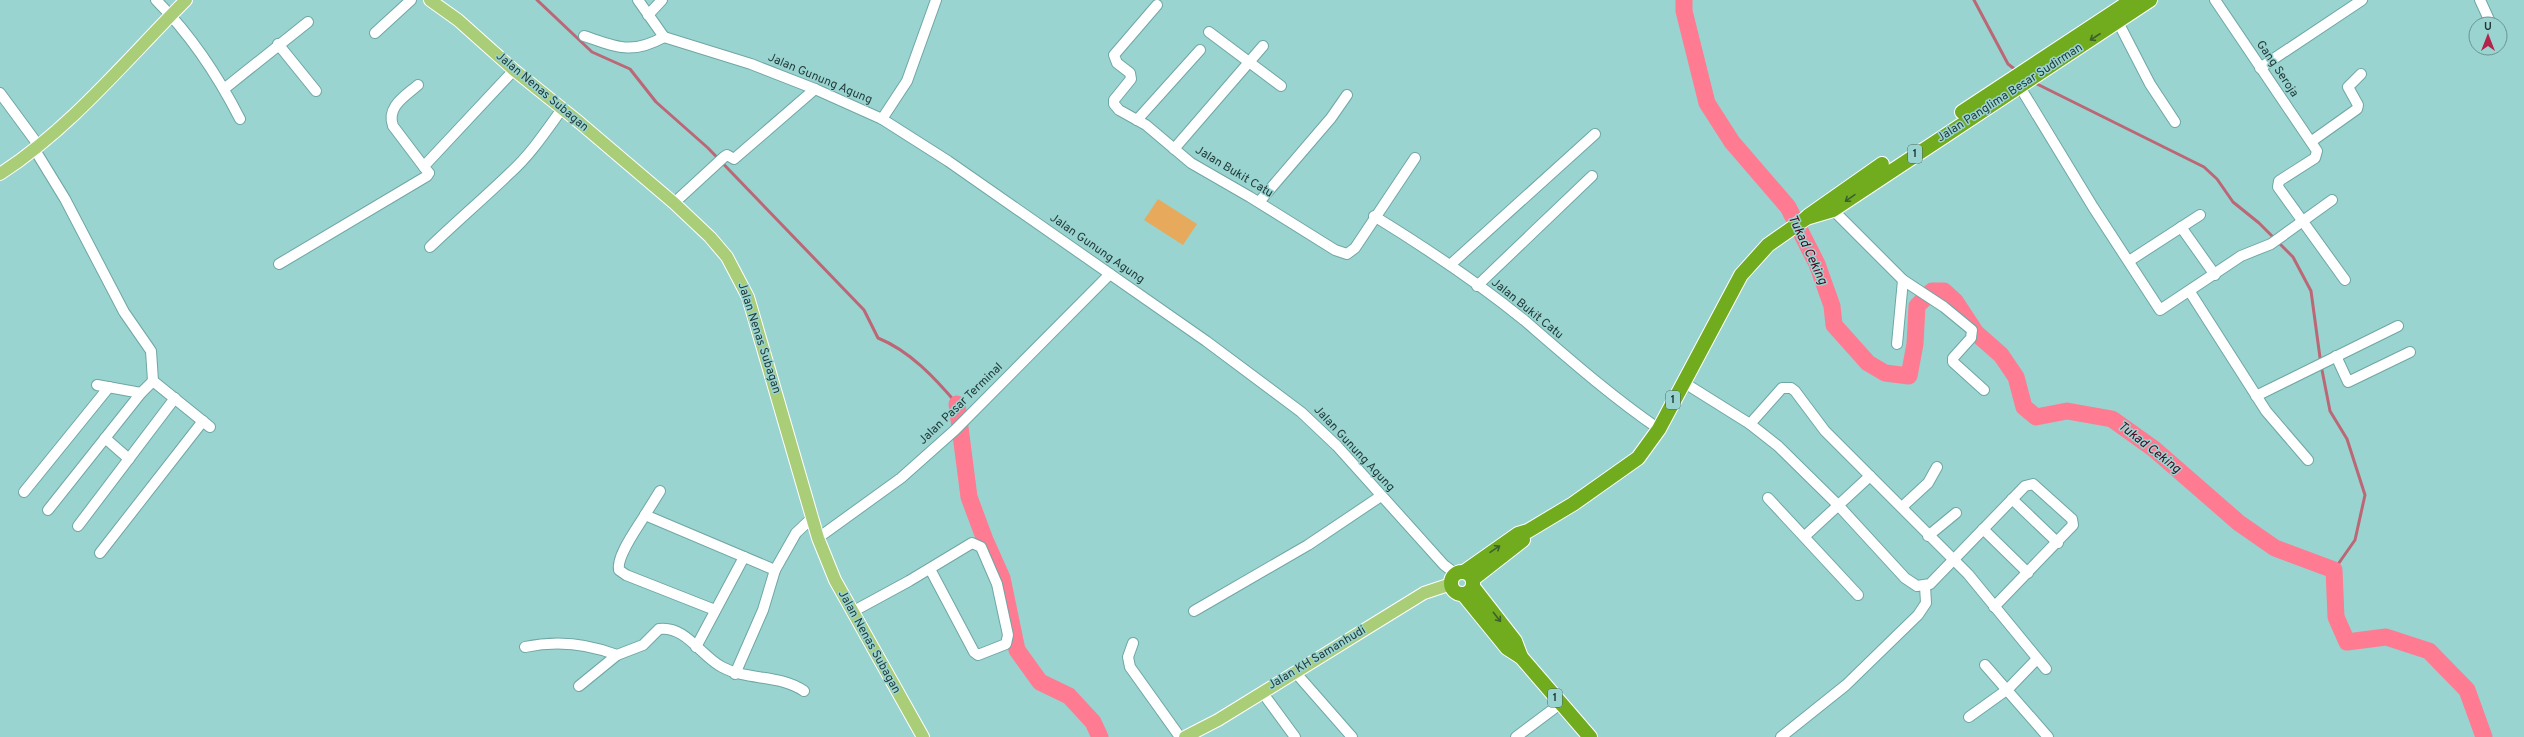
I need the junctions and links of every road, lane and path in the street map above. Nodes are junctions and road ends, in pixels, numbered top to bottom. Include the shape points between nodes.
1 (156, 0) edge
2 (186, 0) edge
3 (411, 0) edge
4 (430, 0) edge
5 (638, 0) edge
6 (662, 0) edge
7 (936, 0) edge
8 (2132, 0) edge
9 (2150, 0) edge
10 (2215, 0) edge
11 (2362, 0) edge
12 (2480, 0) edge
13 (1157, 5) dead end
14 (171, 15) junction
15 (648, 15) junction
16 (2487, 16) edge
17 (308, 22) dead end
18 (2118, 22) junction
19 (1209, 32) dead end
20 (376, 33) dead end
21 (584, 36) dead end
22 (664, 37) junction
23 (278, 44) junction
24 (1263, 46) dead end
25 (1200, 50) dead end
26 (1249, 63) junction
27 (2041, 67) junction
28 (2260, 68) junction
29 (514, 70) junction
30 (2361, 74) dead end
31 (2019, 83) junction
32 (418, 85) dead end
33 (1281, 86) dead end
34 (224, 89) junction
35 (815, 89) junction
36 (316, 91) dead end
37 (0, 93) edge
38 (1347, 96) dead end
39 (562, 109) junction
40 (240, 119) dead end
41 (882, 119) junction
42 (1137, 120) junction
43 (2175, 122) dead end
44 (1595, 134) dead end
45 (2312, 141) junction
46 (37, 148) junction
47 (1174, 149) junction
48 (1415, 158) dead end
49 (424, 167) junction
50 (0, 174) edge
51 (1592, 176) dead end
52 (2332, 200) dead end
53 (1259, 202) junction
54 (674, 203) junction
55 (1833, 210) junction
56 (2200, 215) dead end
57 (1374, 216) junction
58 (1805, 219) junction
59 (2302, 222) junction
60 (2181, 227) junction
61 (430, 247) dead end
62 (2129, 261) junction
63 (279, 264) dead end
64 (1450, 265) junction
65 (1110, 274) junction
66 (2215, 275) junction
67 (1903, 280) junction
68 (2345, 280) dead end
69 (1477, 286) junction
70 (2190, 292) junction
71 (2398, 326) dead end
72 (1897, 344) dead end
73 (2410, 352) dead end
74 (2336, 356) junction
75 (153, 381) junction
76 (1683, 382) junction
77 (97, 385) dead end
78 (109, 387) junction
79 (1984, 390) dead end
80 (141, 393) junction
81 (2256, 396) junction
82 (175, 398) junction
83 (1750, 424) junction
84 (1658, 429) junction
85 (105, 438) junction
86 (129, 459) junction
87 (2308, 460) dead end
88 (1937, 467) dead end
89 (1870, 476) junction
90 (660, 491) dead end
91 (24, 492) dead end
92 (1381, 496) junction
93 (1768, 498) dead end
94 (2012, 499) junction
95 (1838, 505) junction
96 (1902, 507) junction
97 (48, 510) dead end
98 (1956, 513) dead end
99 (645, 515) junction
100 (813, 517) junction
101 (78, 526) dead end
102 (1983, 529) junction
103 (1805, 536) junction
104 (1928, 536) junction
105 (818, 538) junction
106 (2058, 543) junction
107 (100, 553) dead end
108 (744, 557) junction
109 (1954, 560) junction
110 (930, 569) junction
111 (775, 570) junction
112 (2028, 573) junction
113 (1463, 581) junction
114 (1925, 586) junction
115 (1858, 595) dead end
116 (1994, 607) junction
117 (715, 610) junction
118 (1194, 611) dead end
119 (852, 612) junction
120 (1133, 643) dead end
121 (525, 647) dead end
122 (696, 647) junction
123 (617, 655) junction
124 (2037, 659) junction
125 (1985, 665) dead end
126 (2046, 669) dead end
127 (1295, 672) junction
128 (735, 674) junction
129 (579, 686) dead end
130 (2008, 689) junction
131 (804, 691) dead end
132 (1262, 692) junction
133 (1560, 704) junction
134 (1969, 717) dead end
135 (923, 737) edge
136 (1180, 737) edge
137 (1185, 737) edge
138 (1295, 737) edge
139 (1352, 737) edge
140 (1516, 737) edge
141 (1590, 737) edge
142 (1781, 737) edge
143 (2048, 737) edge

1 - 14 street
2 - 14 main road
3 - 20 street
4 - 29 main road, Jalan Nenas Subagan via 458,20
5 - 15 street
6 - 15 street
7 - 41 street via 907,81
8 - 27 highway, Jalan Panglima Besar Sudirman / 1
9 - 18 highway, Jalan Panglima Besar Sudirman / 1
10 - 28 street, Gang Seroja
11 - 28 street
12 - 16 street
13 - 42 street, Jalan Bukit Catu via 1114,55 1117,63 1130,72 1131,80 1114,104
14 - 34 street
14 - 46 main road via 86,104
15 - 22 street
17 - 23 street
18 -> 27 highway, Jalan Panglima Besar Sudirman / 1
18 - 43 street via 2150,84
19 - 26 street
21 - 22 street via 628,49 636,49
22 - 35 street, Jalan Gunung Agung via 751,64
23 - 34 street
23 - 36 street
24 - 26 street
25 - 42 street
26 - 33 street
26 - 47 street
27 - 31 highway, Jalan Panglima Besar Sudirman / 1
28 - 45 street, Gang Seroja
29 - 39 main road, Jalan Nenas Subagan
29 - 49 street
30 - 45 street via 2348,87 2358,105 2357,109
31 -> 55 highway, Jalan Panglima Besar Sudirman / 1
31 - 58 highway, Jalan Panglima Besar Sudirman / 1 via 1820,205
31 - 62 street
32 - 49 street via 400,100 391,114 391,119 393,126
34 - 40 street
35 - 41 street, Jalan Gunung Agung
35 - 54 street via 734,159 727,155 724,157
37 - 46 street
38 - 53 street
39 - 54 main road, Jalan Nenas Subagan
39 - 61 street via 511,172
41 - 65 street, Jalan Gunung Agung via 948,161
42 - 47 street, Jalan Bukit Catu
44 - 64 street
45 - 59 street, Gang Seroja via 2318,153 2315,158 2283,178 2278,184 2279,190
46 - 50 main road
46 - 75 street via 124,312 151,351
47 - 53 street, Jalan Bukit Catu via 1190,163
48 - 57 street, Jalan Bukit Catu
49 - 63 street via 429,173 427,176
51 - 69 street
52 - 59 street
53 - 57 street, Jalan Bukit Catu via 1335,250 1347,254 1355,248
54 - 100 main road, Jalan Nenas Subagan via 710,236 728,257 743,283
55 - 58 highway, Jalan Panglima Besar Sudirman / 1
55 - 67 street
56 - 60 street
57 - 64 street, Jalan Bukit Catu
58 - 76 highway, Jalan Panglima Besar Sudirman / 1 via 1758,254 1741,276
59 - 66 street via 2271,244 2241,256
59 - 68 street
60 - 62 street
60 - 66 street
62 - 70 street via 2160,310
64 - 69 street, Jalan Bukit Catu
65 - 92 street, Jalan Gunung Agung via 1301,412
65 - 105 street, Jalan Pasar Terminal via 955,430 901,478
66 - 70 street
67 - 72 street
67 - 79 street via 1968,326 1973,334 1953,358 1954,365
69 - 84 street, Jalan Bukit Catu via 1524,320 1609,394
70 - 81 street
71 - 74 street
73 - 74 street via 2348,382
74 - 81 street
75 - 80 street
75 - 82 street
76 - 83 street
76 - 84 highway, Jalan Panglima Besar Sudirman / 1
77 - 78 street
78 - 80 street
78 - 91 street
80 - 85 street
81 - 87 street via 2280,430
82 - 86 street
82 - 107 street via 206,424
83 - 89 street via 1782,388 1791,388 1825,431
83 - 95 street via 1778,446
84 - 113 highway, Jalan Panglima Besar Sudirman / 1 via 1647,447 1627,468 1528,531 1524,540
85 - 86 street
85 - 97 street
86 - 101 street
88 - 96 street via 1928,483
89 - 95 street
89 - 96 street
90 - 99 street
92 - 113 street, Jalan Gunung Agung via 1444,565
92 - 118 street via 1308,545
93 - 103 street
94 - 102 street
94 - 106 street
94 - 106 street via 2025,486 2033,484 2072,519 2072,527
95 - 103 street
95 - 114 street via 1905,578 1917,586
96 - 104 street
98 - 104 street
99 - 108 street
99 - 117 street via 624,550 619,570
100 - 105 main road, Jalan Nenas Subagan
100 - 111 street via 796,533
102 - 109 street
102 - 112 street
103 - 115 street
104 - 109 street
105 - 119 main road, Jalan Nenas Subagan via 835,580
106 - 112 street
108 - 111 street
108 - 117 street
109 - 114 street
109 - 116 street
110 - 110 street via 967,544 972,543 981,547 997,584 1008,635 1006,644 984,654 978,655 974,652
110 - 119 street
111 - 128 street via 763,610
112 - 116 street
113 - 127 main road, Jalan KH Samanhudi via 1424,593
113 - 133 highway, 1 via 1515,641 1521,658
114 - 142 street via 1926,603 1918,615 1846,685
116 - 124 street
117 - 122 street
119 - 135 main road, Jalan Nenas Subagan
120 - 136 street via 1128,658 1130,667
121 - 123 street via 556,643 578,644 594,646
122 - 123 street via 675,630 664,628 656,630 643,646
122 - 128 street
123 - 129 street
124 - 126 street
124 - 130 street
125 - 130 street
127 - 132 main road, Jalan KH Samanhudi
127 - 139 street
128 - 131 street via 785,681
130 - 134 street
130 - 143 street
132 - 137 main road, Jalan KH Samanhudi
132 - 138 street
133 - 140 street
133 - 141 highway, 1

